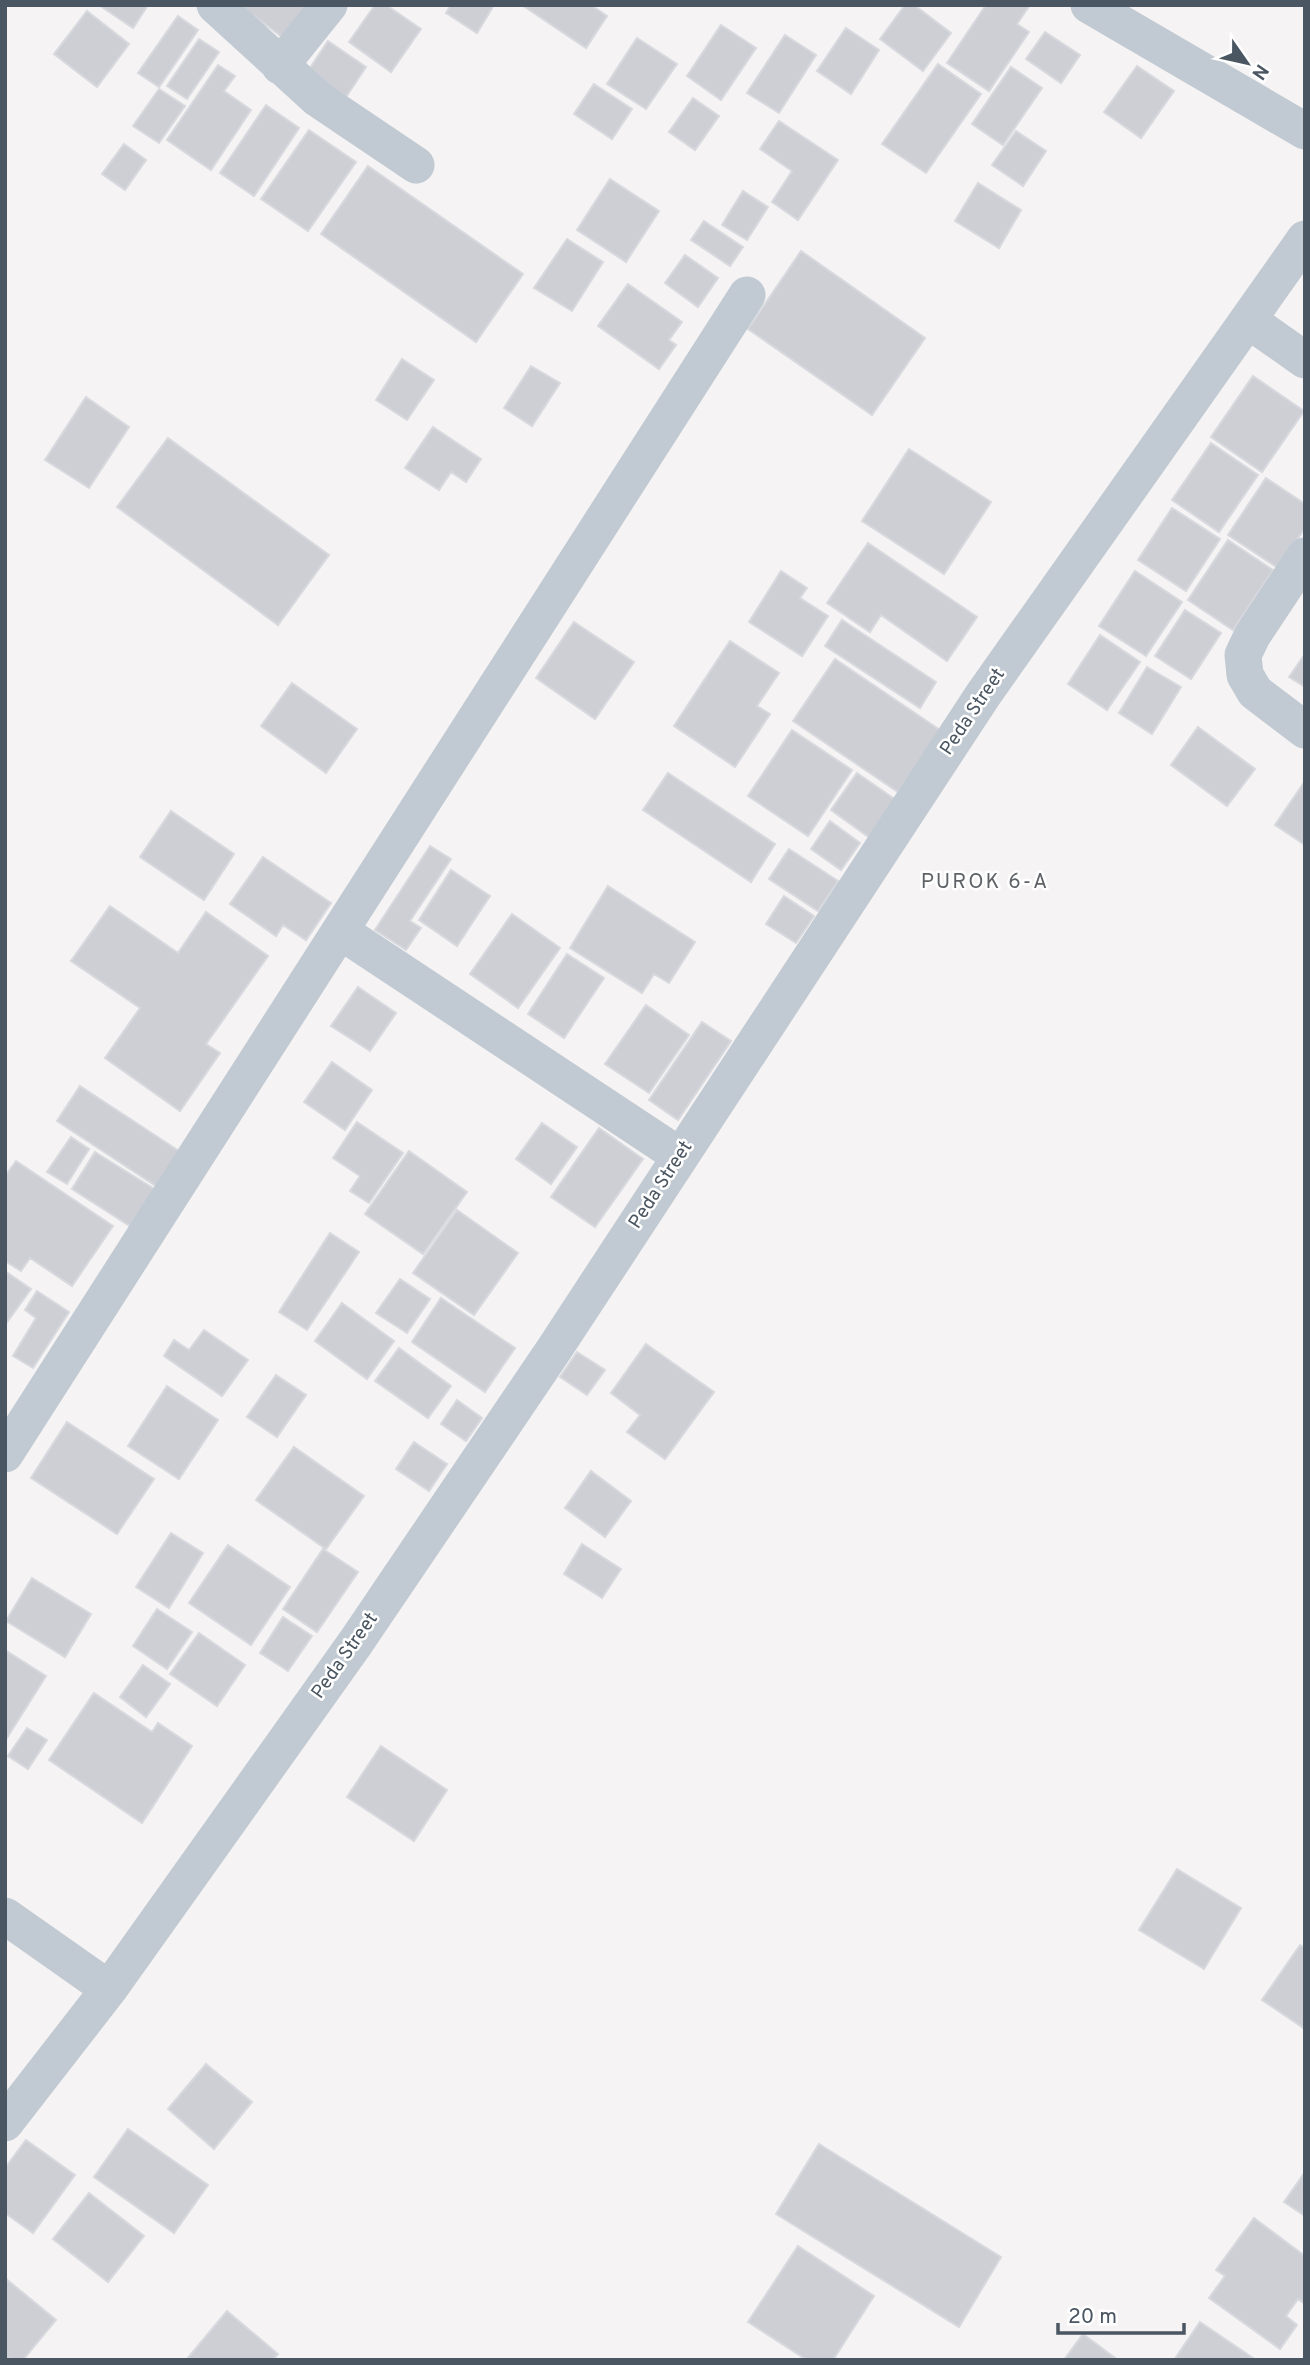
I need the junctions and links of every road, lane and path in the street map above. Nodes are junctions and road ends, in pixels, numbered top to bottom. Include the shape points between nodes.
1 (215, 5) edge
2 (329, 5) edge
3 (1089, 5) edge
4 (280, 66) junction
5 (1305, 131) edge
6 (416, 165) dead end
7 (1305, 239) edge
8 (747, 295) dead end
9 (1248, 320) junction
10 (1305, 360) edge
11 (1305, 556) edge
12 (1305, 730) edge
13 (340, 931) junction
14 (680, 1156) junction
15 (5, 1454) edge
16 (5, 1916) edge
17 (108, 1989) junction
18 (5, 2123) edge

1 - 4 street
2 - 4 street
3 - 5 street
4 - 6 street via 318,99
7 - 9 street, Peda Street
8 - 13 street
9 - 10 street
9 - 14 street, Peda Street via 983,695
11 - 12 street via 1243,655 1245,676 1255,692
13 - 14 street
13 - 15 street
14 - 17 street, Peda Street via 364,1630
16 - 17 street
17 - 18 street, Peda Street

